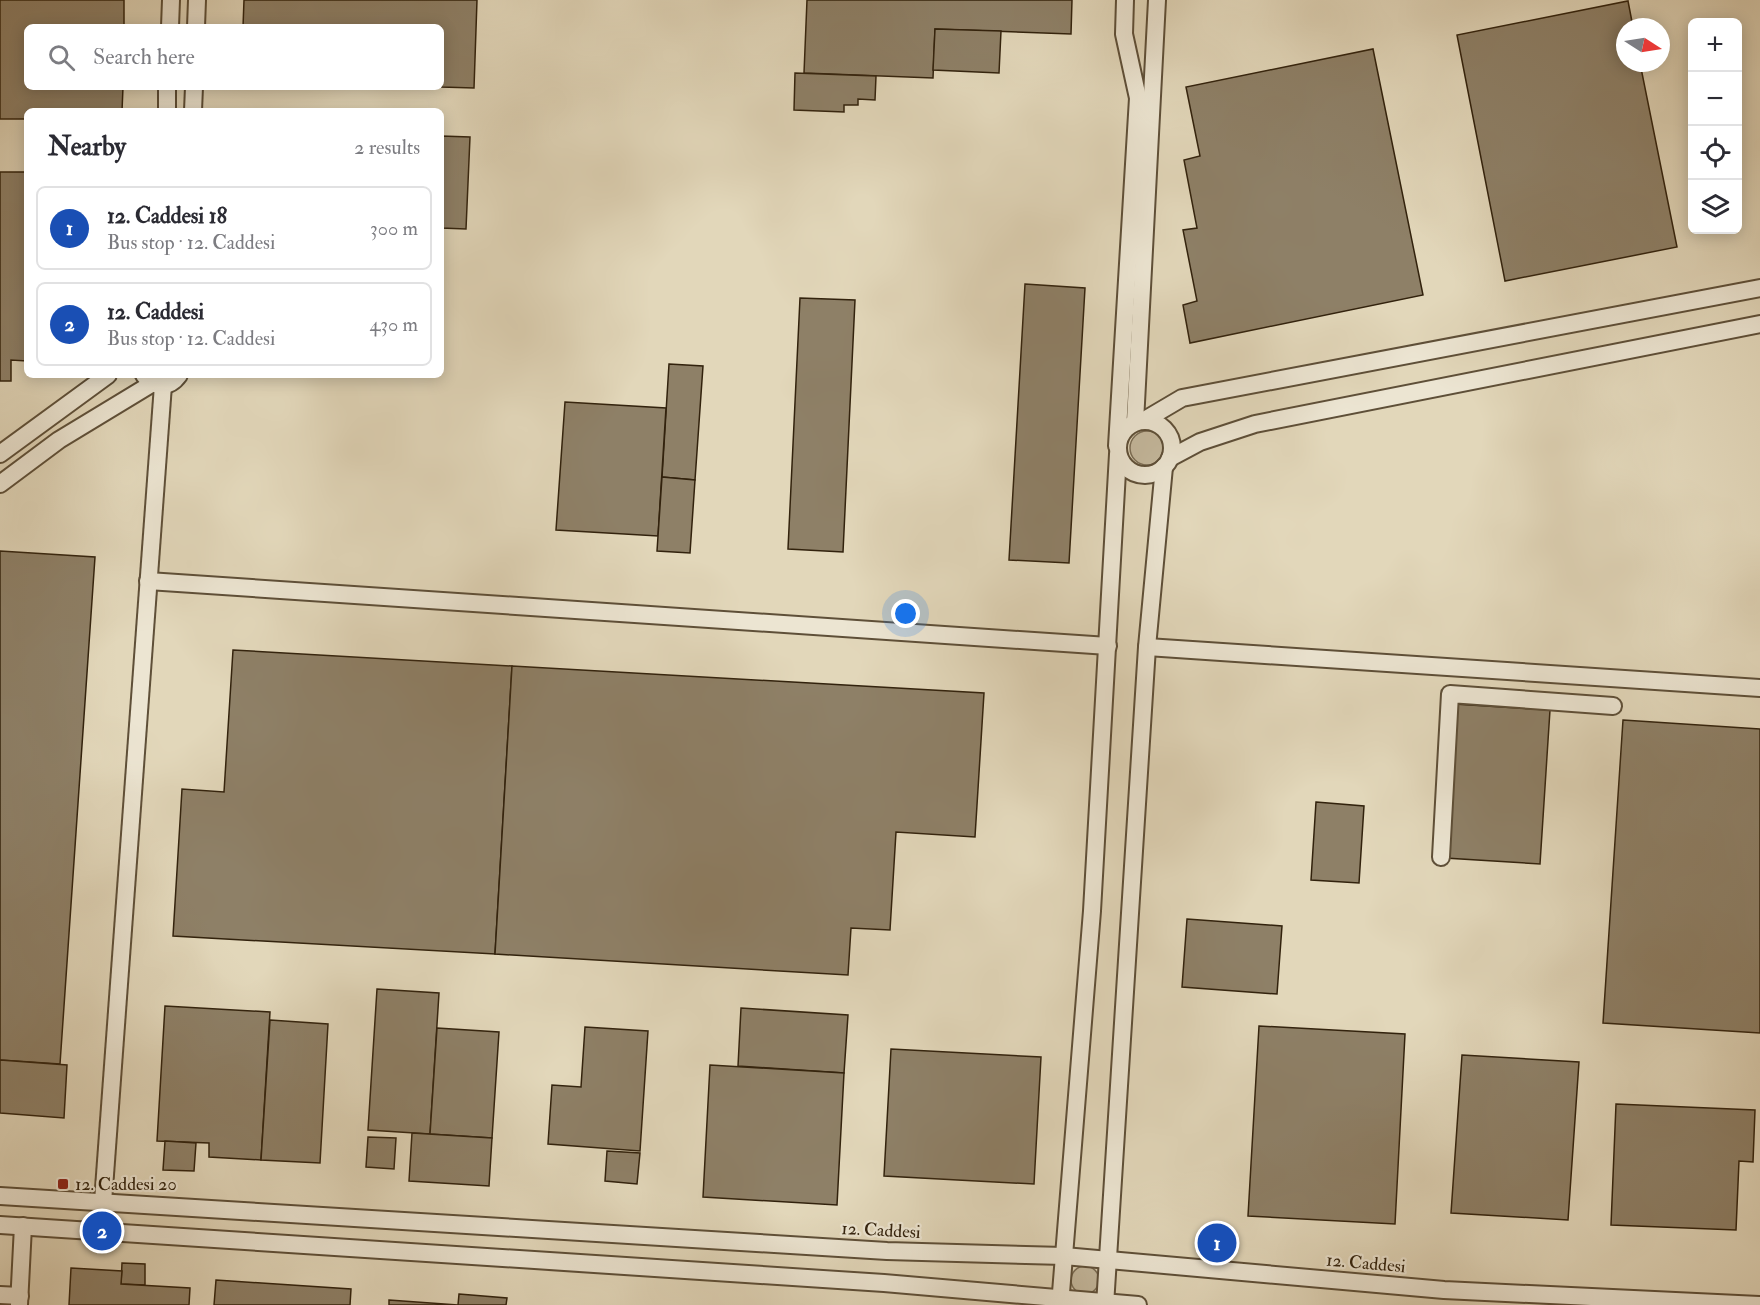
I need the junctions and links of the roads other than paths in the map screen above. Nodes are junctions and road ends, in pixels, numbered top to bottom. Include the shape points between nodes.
1 (171, 0) edge
2 (197, 0) edge
3 (1125, 0) edge
4 (1157, 0) edge
5 (170, 24) edge
6 (196, 24) edge
7 (167, 90) edge
8 (194, 90) edge
9 (167, 108) edge
10 (193, 108) edge
11 (1760, 288) edge
12 (1760, 324) edge
13 (104, 378) edge
14 (176, 378) edge
15 (153, 381) edge
16 (1139, 421) junction
17 (1118, 450) junction
18 (0, 454) edge
19 (1167, 463) junction
20 (0, 484) edge
21 (148, 581) junction
22 (1108, 646) junction
23 (1147, 647) junction
24 (1480, 669) junction
25 (1760, 687) edge
26 (1480, 696) junction
27 (1613, 706) dead end
28 (1441, 857) dead end
29 (0, 1196) edge
30 (103, 1202) junction
31 (0, 1225) edge
32 (23, 1226) junction
33 (1064, 1256) junction
34 (1109, 1259) junction
35 (0, 1295) edge
36 (19, 1301) edge
37 (1061, 1302) edge
38 (1105, 1304) edge
39 (1138, 1305) edge
40 (1760, 1305) edge

1 - 5 street
2 - 6 street
3 - 17 street via 1124,34 1138,98
4 - 16 street
7 - 9 street
8 - 10 street
11 - 16 street via 1182,398
12 - 19 street via 1256,424 1200,442
13 - 18 street
14 - 15 street via 170,384
15 - 20 street via 59,440
15 - 21 street
16 - 17 street via 1123,431
16 - 19 street via 1158,424 1169,435 1172,450
17 - 19 street via 1125,468 1139,475 1154,474
17 - 22 street
19 - 23 street
21 - 22 street
21 - 30 street
22 - 33 street via 1092,911
23 - 24 street
23 - 34 street
24 - 25 street
24 - 26 street
26 - 27 street
26 - 28 street via 1450,694
29 - 30 street, 12. Caddesi
30 - 33 street, 12. Caddesi via 887,1251
31 - 32 street
32 - 36 street
32 - 37 street via 872,1282
33 - 34 street, 12. Caddesi
33 - 37 street
34 - 38 street
34 - 40 street, 12. Caddesi via 1444,1290
35 - 36 street
37 - 38 street
38 - 39 street

